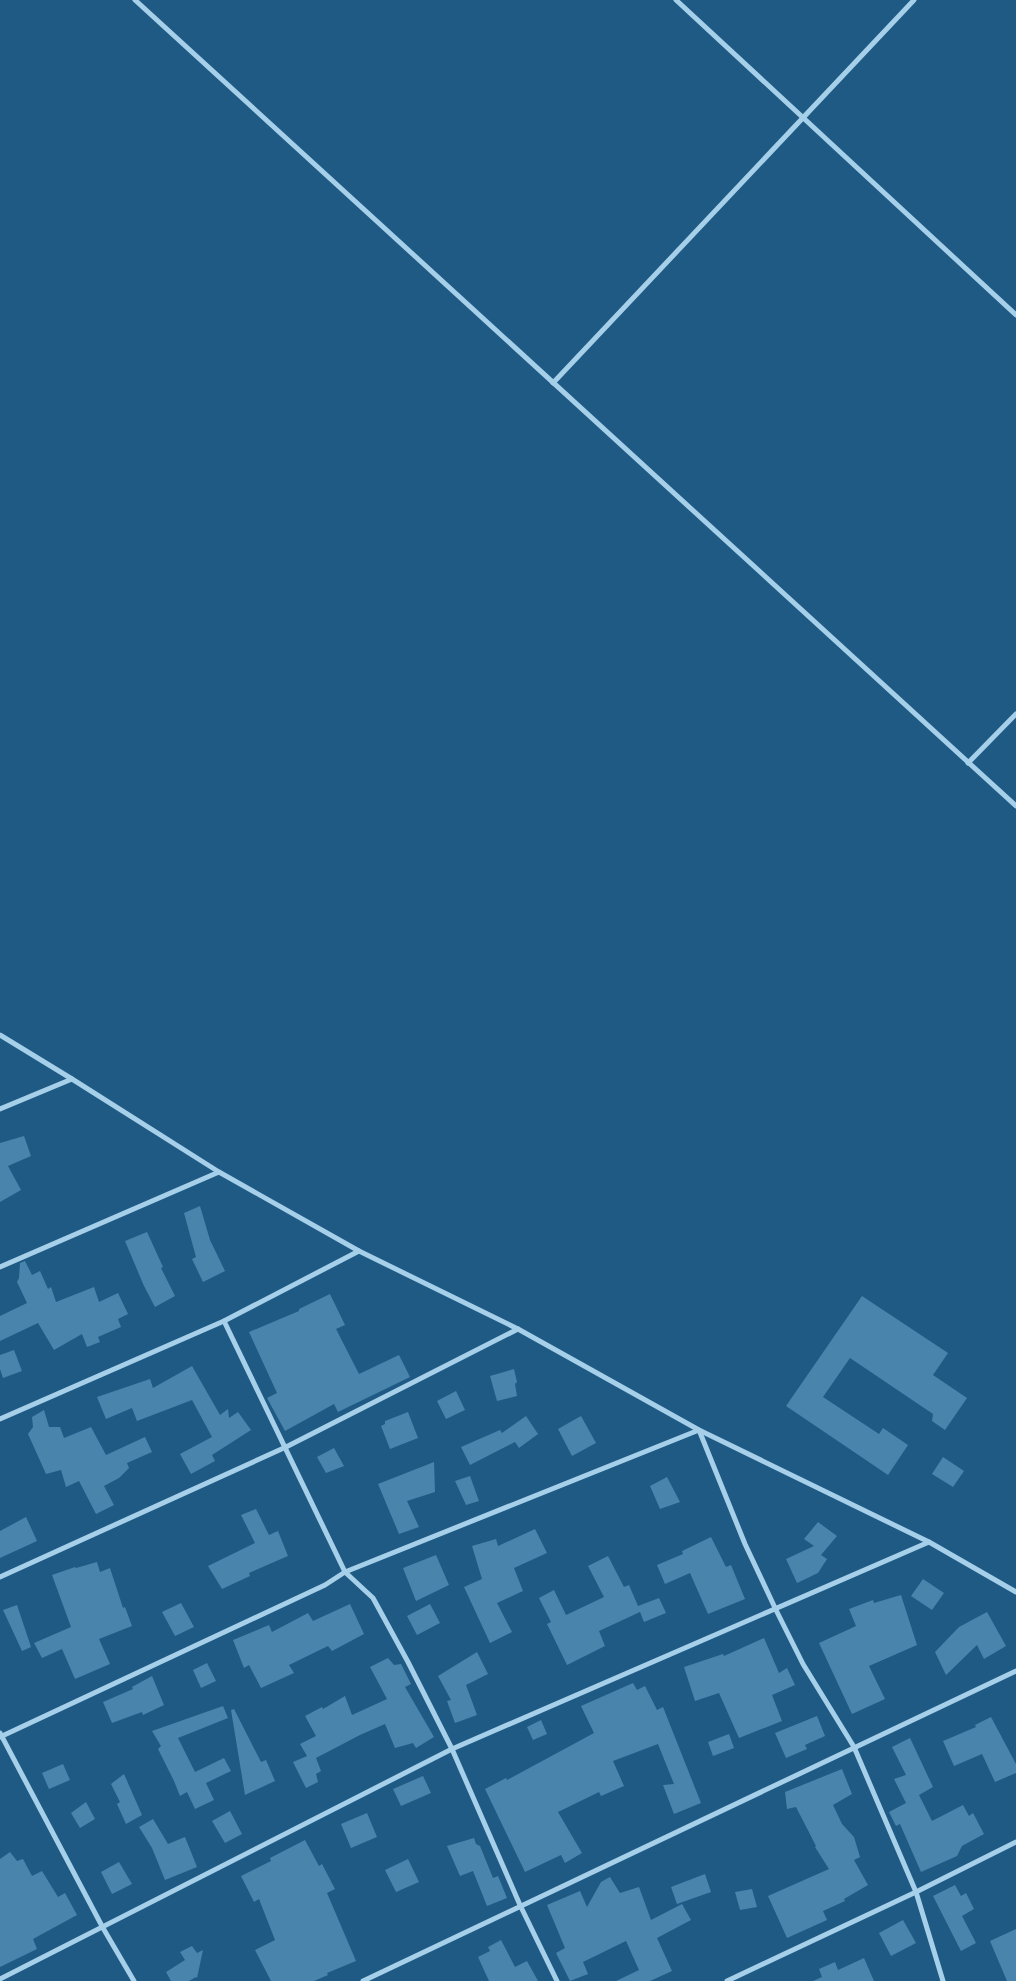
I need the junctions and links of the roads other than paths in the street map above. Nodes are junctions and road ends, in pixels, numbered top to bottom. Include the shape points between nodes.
1 (135, 0) edge
2 (676, 0) edge
3 (914, 0) edge
4 (803, 118) junction
5 (1016, 315) edge
6 (553, 383) junction
7 (1016, 714) edge
8 (968, 762) junction
9 (1016, 806) edge
10 (0, 1035) edge
11 (72, 1079) junction
12 (0, 1109) edge
13 (219, 1172) junction
14 (359, 1251) junction
15 (0, 1268) edge
16 (224, 1321) junction
17 (518, 1329) junction
18 (0, 1419) edge
19 (699, 1430) junction
20 (286, 1447) junction
21 (929, 1542) junction
22 (345, 1572) junction
23 (0, 1577) edge
24 (1016, 1592) edge
25 (776, 1610) junction
26 (1016, 1671) edge
27 (1, 1735) edge
28 (854, 1747) junction
29 (452, 1749) junction
30 (1016, 1842) edge
31 (916, 1892) junction
32 (520, 1905) junction
33 (103, 1928) junction
34 (0, 1979) edge
35 (134, 1981) edge
36 (362, 1981) edge
37 (557, 1981) edge
38 (727, 1981) edge
39 (943, 1981) edge

1 - 6 street
2 - 4 street
3 - 4 street
4 - 5 street
4 - 6 street
6 - 8 street
7 - 8 street
8 - 9 street
10 - 11 street
11 - 12 street
11 - 13 street
13 - 14 street
13 - 15 street
14 - 16 street
14 - 17 street
16 - 18 street
16 - 20 street
17 - 19 street
17 - 20 street
19 - 21 street
19 - 22 street
19 - 25 street via 745,1544
20 - 22 street
20 - 23 street
21 - 24 street
21 - 25 street
22 - 27 street via 325,1585
22 - 29 street via 373,1598
25 - 28 street via 803,1664
25 - 29 street
26 - 28 street
27 - 33 street
28 - 31 street
28 - 32 street
29 - 32 street
29 - 33 street
30 - 31 street
31 - 38 street
31 - 39 street
32 - 36 street
32 - 37 street
33 - 34 street
33 - 35 street

